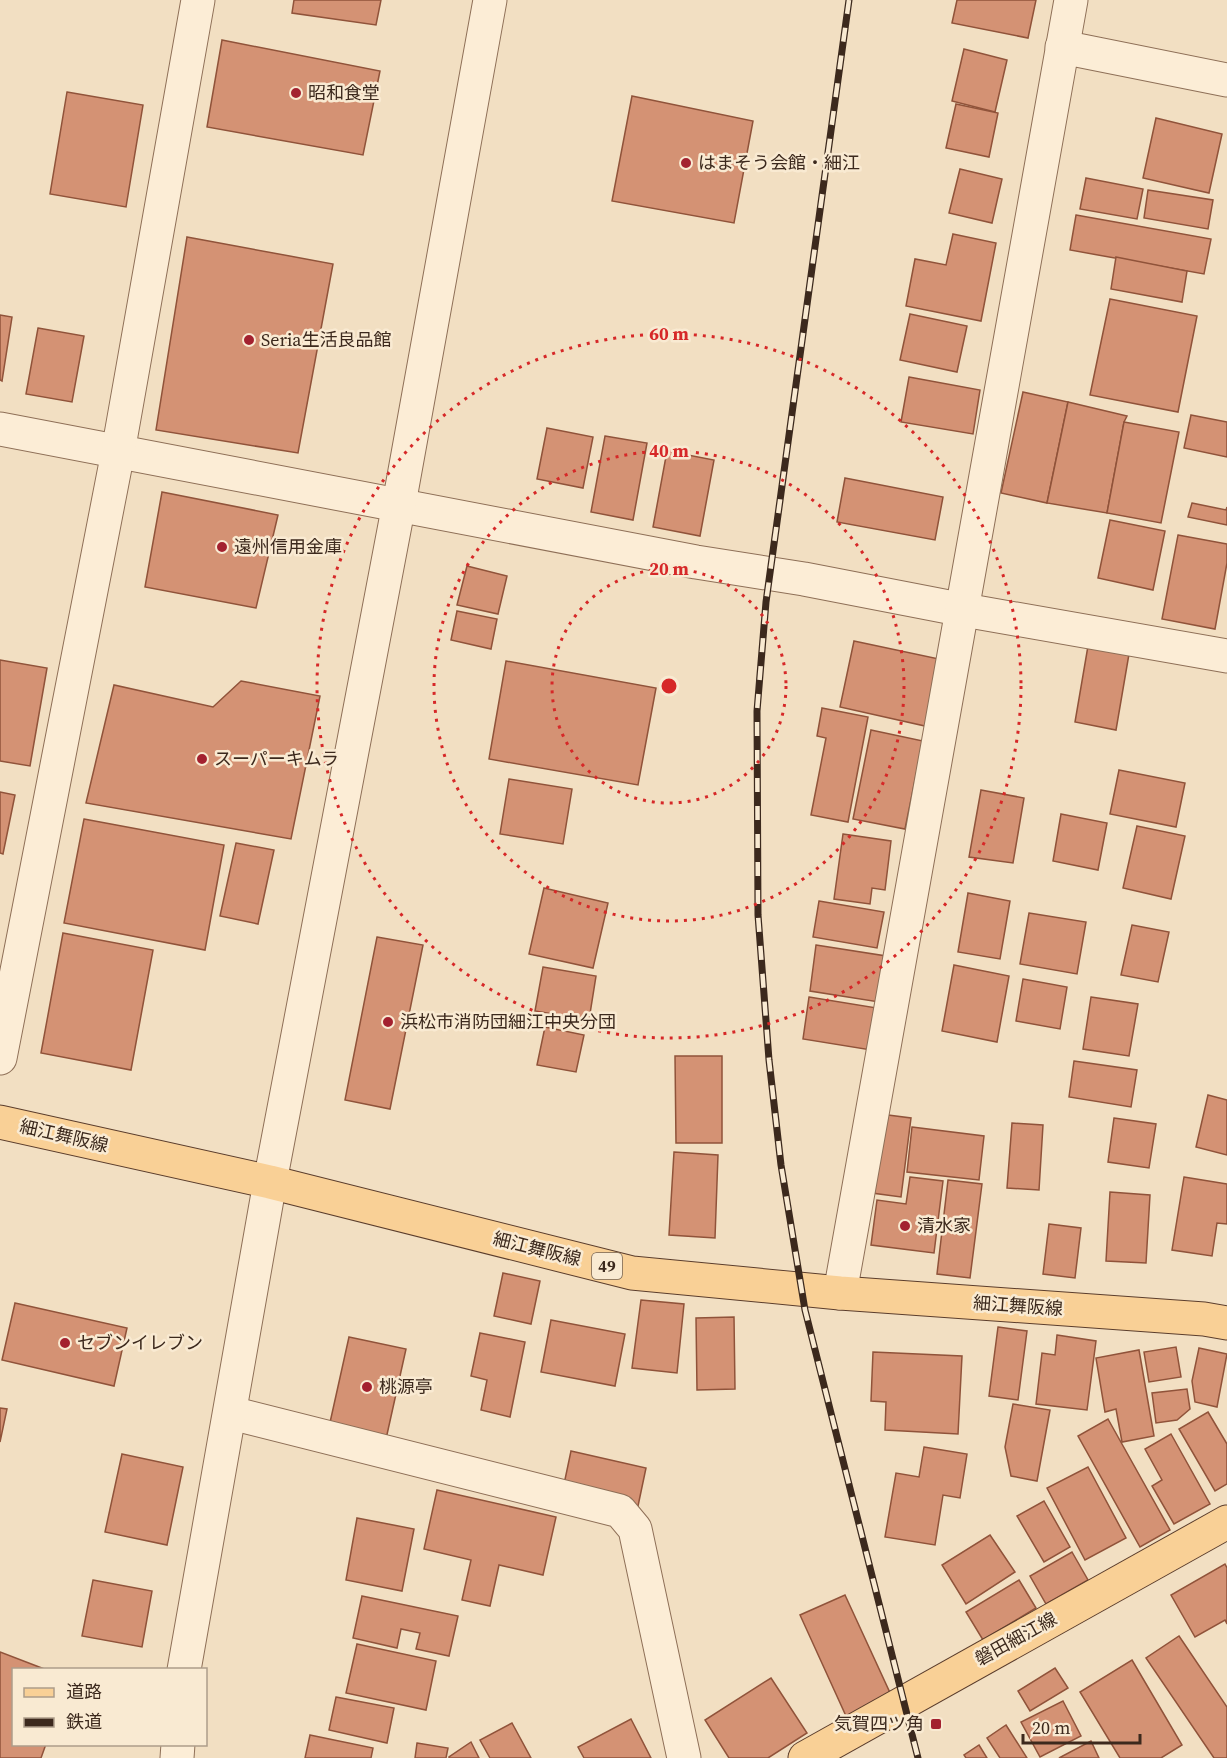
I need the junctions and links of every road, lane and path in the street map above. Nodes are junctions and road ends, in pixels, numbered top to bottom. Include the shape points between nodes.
1 (198, 0) edge
2 (490, 0) edge
3 (1071, 0) edge
4 (1062, 47) junction
5 (1227, 80) edge
6 (0, 429) edge
7 (118, 452) junction
8 (399, 504) junction
9 (964, 610) junction
10 (1227, 656) edge
11 (0, 1058) edge
12 (0, 1122) edge
13 (270, 1182) junction
14 (840, 1293) junction
15 (1227, 1323) edge
16 (231, 1413) junction
17 (1227, 1521) edge
18 (184, 1668) edge
19 (684, 1758) edge
20 (805, 1758) edge

1 - 7 street
2 - 8 street
3 - 4 street
4 - 5 street
4 - 9 street
6 - 7 street
7 - 8 street
7 - 11 street
8 - 9 street
8 - 13 street
9 - 10 street
9 - 14 street
12 - 13 main road, 細江舞阪線 / 49
13 - 14 main road, 細江舞阪線 / 49 via 632,1273
13 - 16 street
14 - 15 main road, 細江舞阪線 / 49
16 - 18 street
16 - 19 street via 620,1511 634,1529
17 - 20 main road, 磐田細江線

